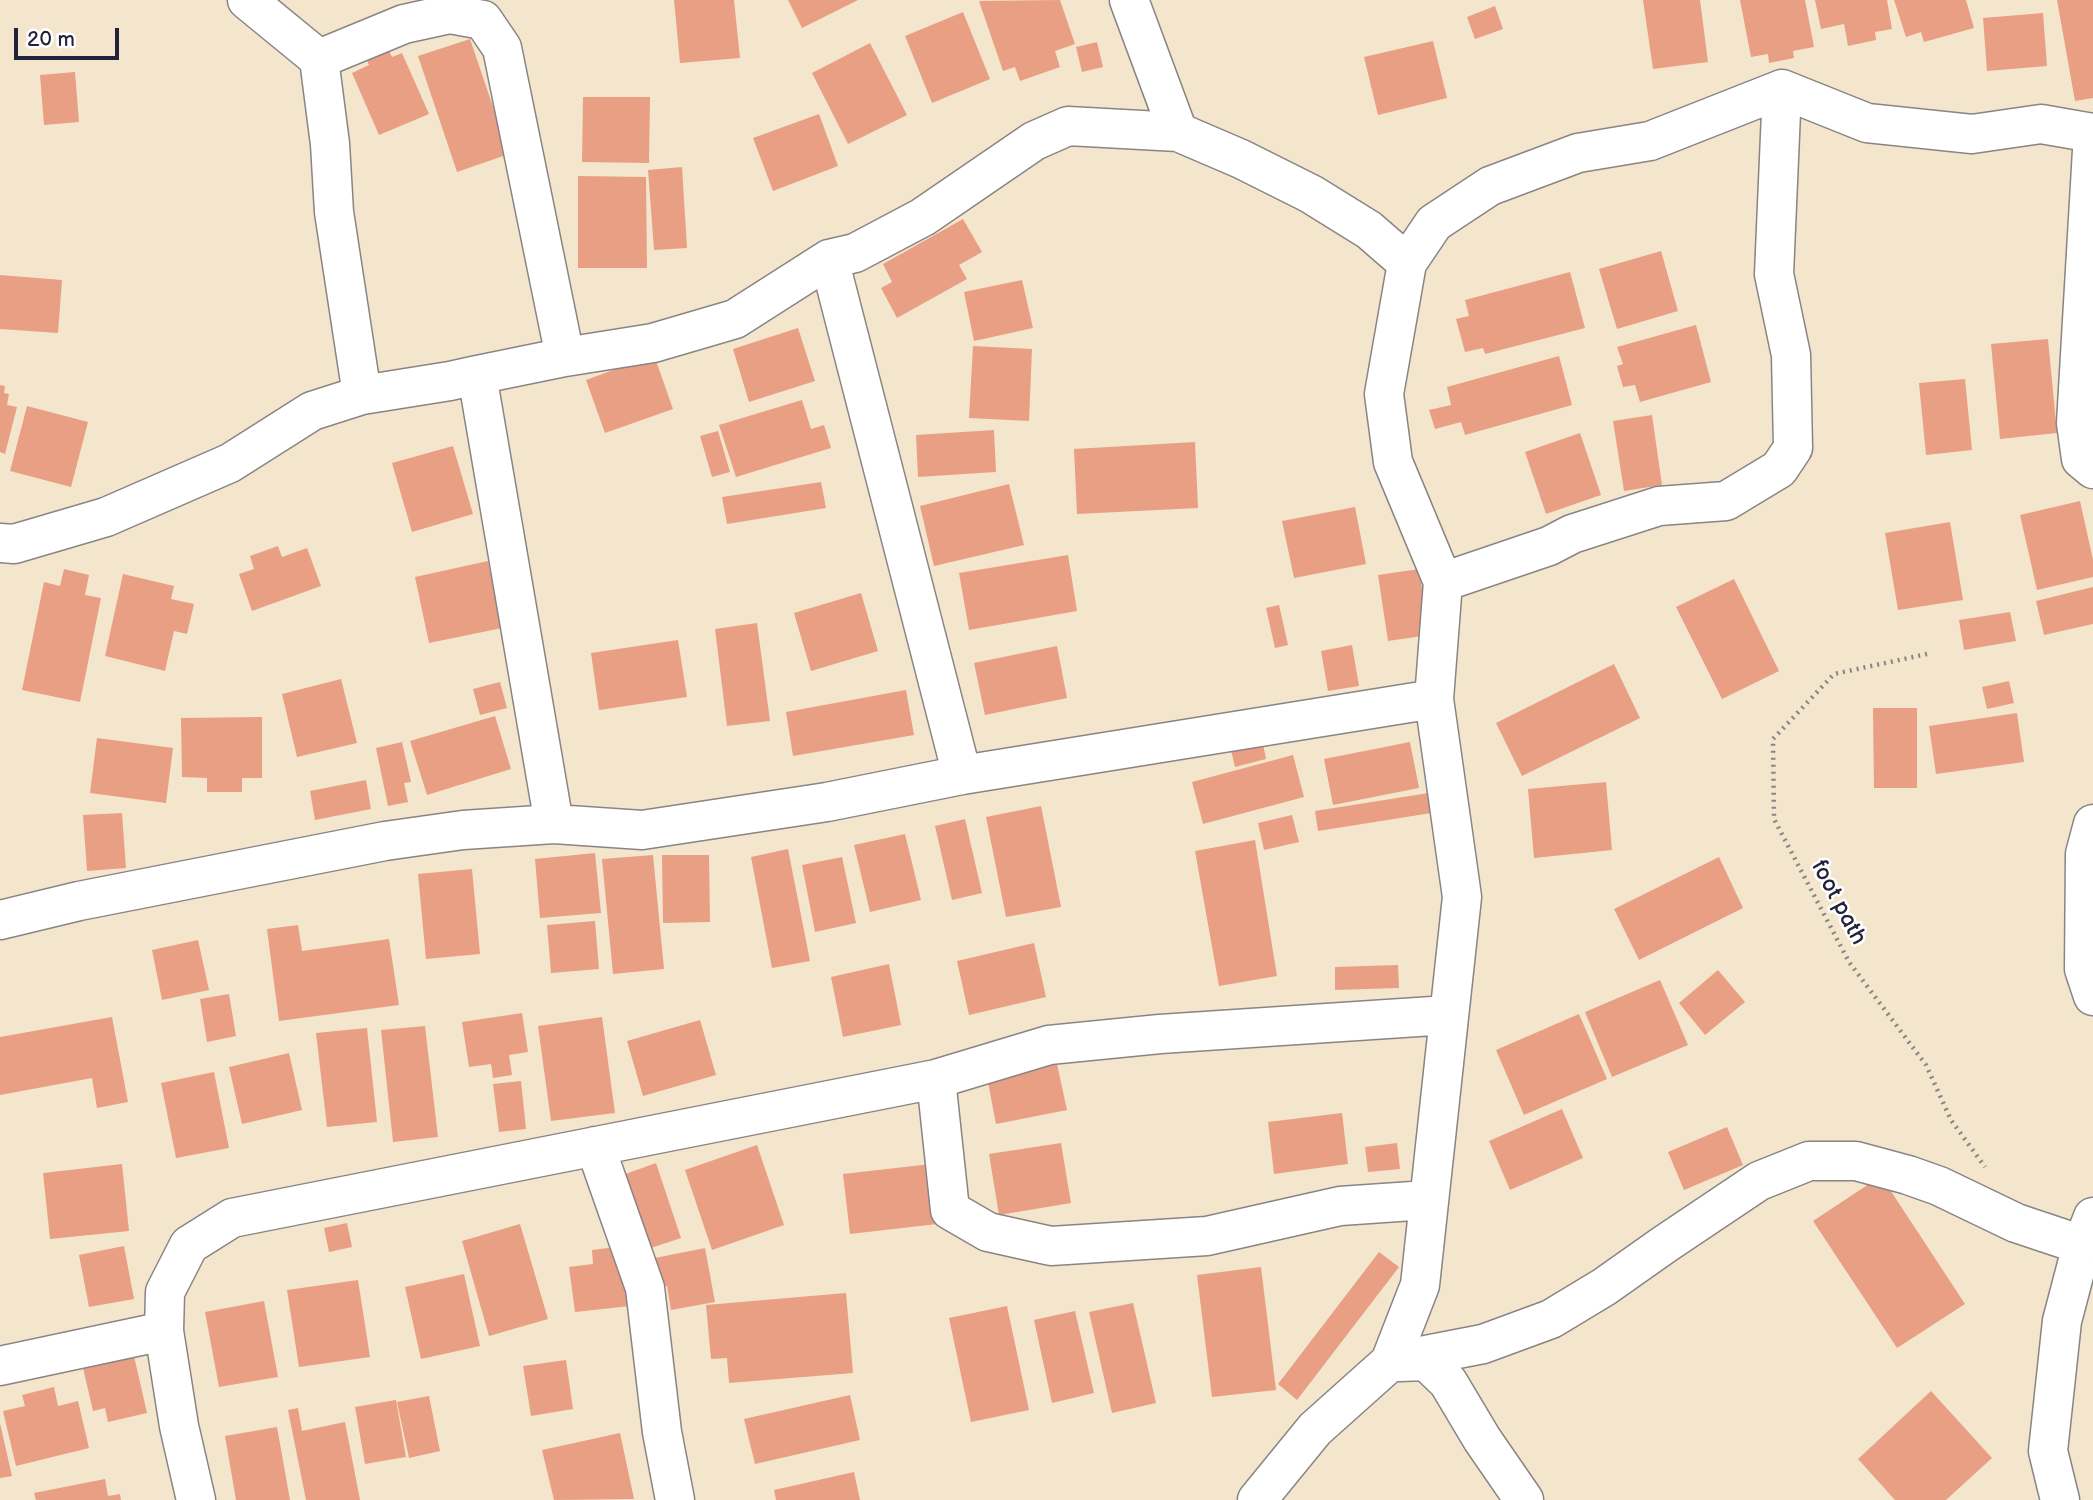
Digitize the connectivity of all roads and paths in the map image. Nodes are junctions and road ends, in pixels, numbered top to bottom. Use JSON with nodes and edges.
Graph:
{"nodes":[{"id":1,"x":247,"y":0,"type":"edge"},
{"id":2,"x":1129,"y":0,"type":"edge"},
{"id":3,"x":319,"y":59,"type":"junction"},
{"id":4,"x":1782,"y":89,"type":"junction"},
{"id":5,"x":1178,"y":132,"type":"junction"},
{"id":6,"x":829,"y":259,"type":"junction"},
{"id":7,"x":1407,"y":263,"type":"junction"},
{"id":8,"x":565,"y":357,"type":"junction"},
{"id":9,"x":477,"y":374,"type":"junction"},
{"id":10,"x":362,"y":395,"type":"junction"},
{"id":11,"x":2093,"y":470,"type":"edge"},
{"id":12,"x":0,"y":543,"type":"edge"},
{"id":13,"x":1443,"y":582,"type":"junction"},
{"id":14,"x":1927,"y":654,"type":"dead end"},
{"id":15,"x":1434,"y":699,"type":"junction"},
{"id":16,"x":962,"y":775,"type":"junction"},
{"id":17,"x":554,"y":824,"type":"junction"},
{"id":18,"x":2093,"y":824,"type":"edge"},
{"id":19,"x":0,"y":920,"type":"edge"},
{"id":20,"x":2093,"y":996,"type":"edge"},
{"id":21,"x":1448,"y":1015,"type":"junction"},
{"id":22,"x":936,"y":1079,"type":"junction"},
{"id":23,"x":595,"y":1146,"type":"junction"},
{"id":24,"x":1986,"y":1168,"type":"dead end"},
{"id":25,"x":1427,"y":1200,"type":"junction"},
{"id":26,"x":2088,"y":1231,"type":"edge"},
{"id":27,"x":164,"y":1331,"type":"junction"},
{"id":28,"x":1390,"y":1362,"type":"junction"},
{"id":29,"x":0,"y":1366,"type":"edge"},
{"id":30,"x":2048,"y":1451,"type":"junction"},
{"id":31,"x":196,"y":1500,"type":"edge"},
{"id":32,"x":675,"y":1500,"type":"edge"},
{"id":33,"x":1257,"y":1500,"type":"edge"},
{"id":34,"x":1524,"y":1500,"type":"edge"},
{"id":35,"x":2033,"y":1500,"type":"edge"},
{"id":36,"x":2060,"y":1500,"type":"edge"}],
"edges":[{"from":1,"to":3,"type":"street"},
{"from":2,"to":5,"type":"street"},
{"from":3,"to":8,"type":"street"},
{"from":3,"to":10,"type":"street"},
{"from":4,"to":7,"type":"street"},
{"from":4,"to":11,"type":"street"},
{"from":4,"to":13,"type":"street"},
{"from":5,"to":6,"type":"street"},
{"from":5,"to":7,"type":"street"},
{"from":6,"to":8,"type":"street"},
{"from":6,"to":16,"type":"street"},
{"from":7,"to":13,"type":"street"},
{"from":8,"to":9,"type":"street"},
{"from":9,"to":10,"type":"street"},
{"from":9,"to":17,"type":"street"},
{"from":10,"to":12,"type":"street"},
{"from":13,"to":15,"type":"street"},
{"from":14,"to":24,"type":"path","name":"foot path"},
{"from":15,"to":16,"type":"street"},
{"from":15,"to":21,"type":"street"},
{"from":16,"to":17,"type":"street"},
{"from":17,"to":19,"type":"street"},
{"from":18,"to":20,"type":"street"},
{"from":21,"to":22,"type":"street"},
{"from":21,"to":25,"type":"street"},
{"from":22,"to":23,"type":"street"},
{"from":22,"to":25,"type":"street"},
{"from":23,"to":27,"type":"street"},
{"from":23,"to":32,"type":"street"},
{"from":25,"to":28,"type":"street"},
{"from":26,"to":28,"type":"street"},
{"from":26,"to":30,"type":"street"},
{"from":27,"to":29,"type":"street"},
{"from":27,"to":31,"type":"street"},
{"from":28,"to":33,"type":"street"},
{"from":28,"to":34,"type":"street"},
{"from":30,"to":35,"type":"street"},
{"from":30,"to":36,"type":"street"}]}
